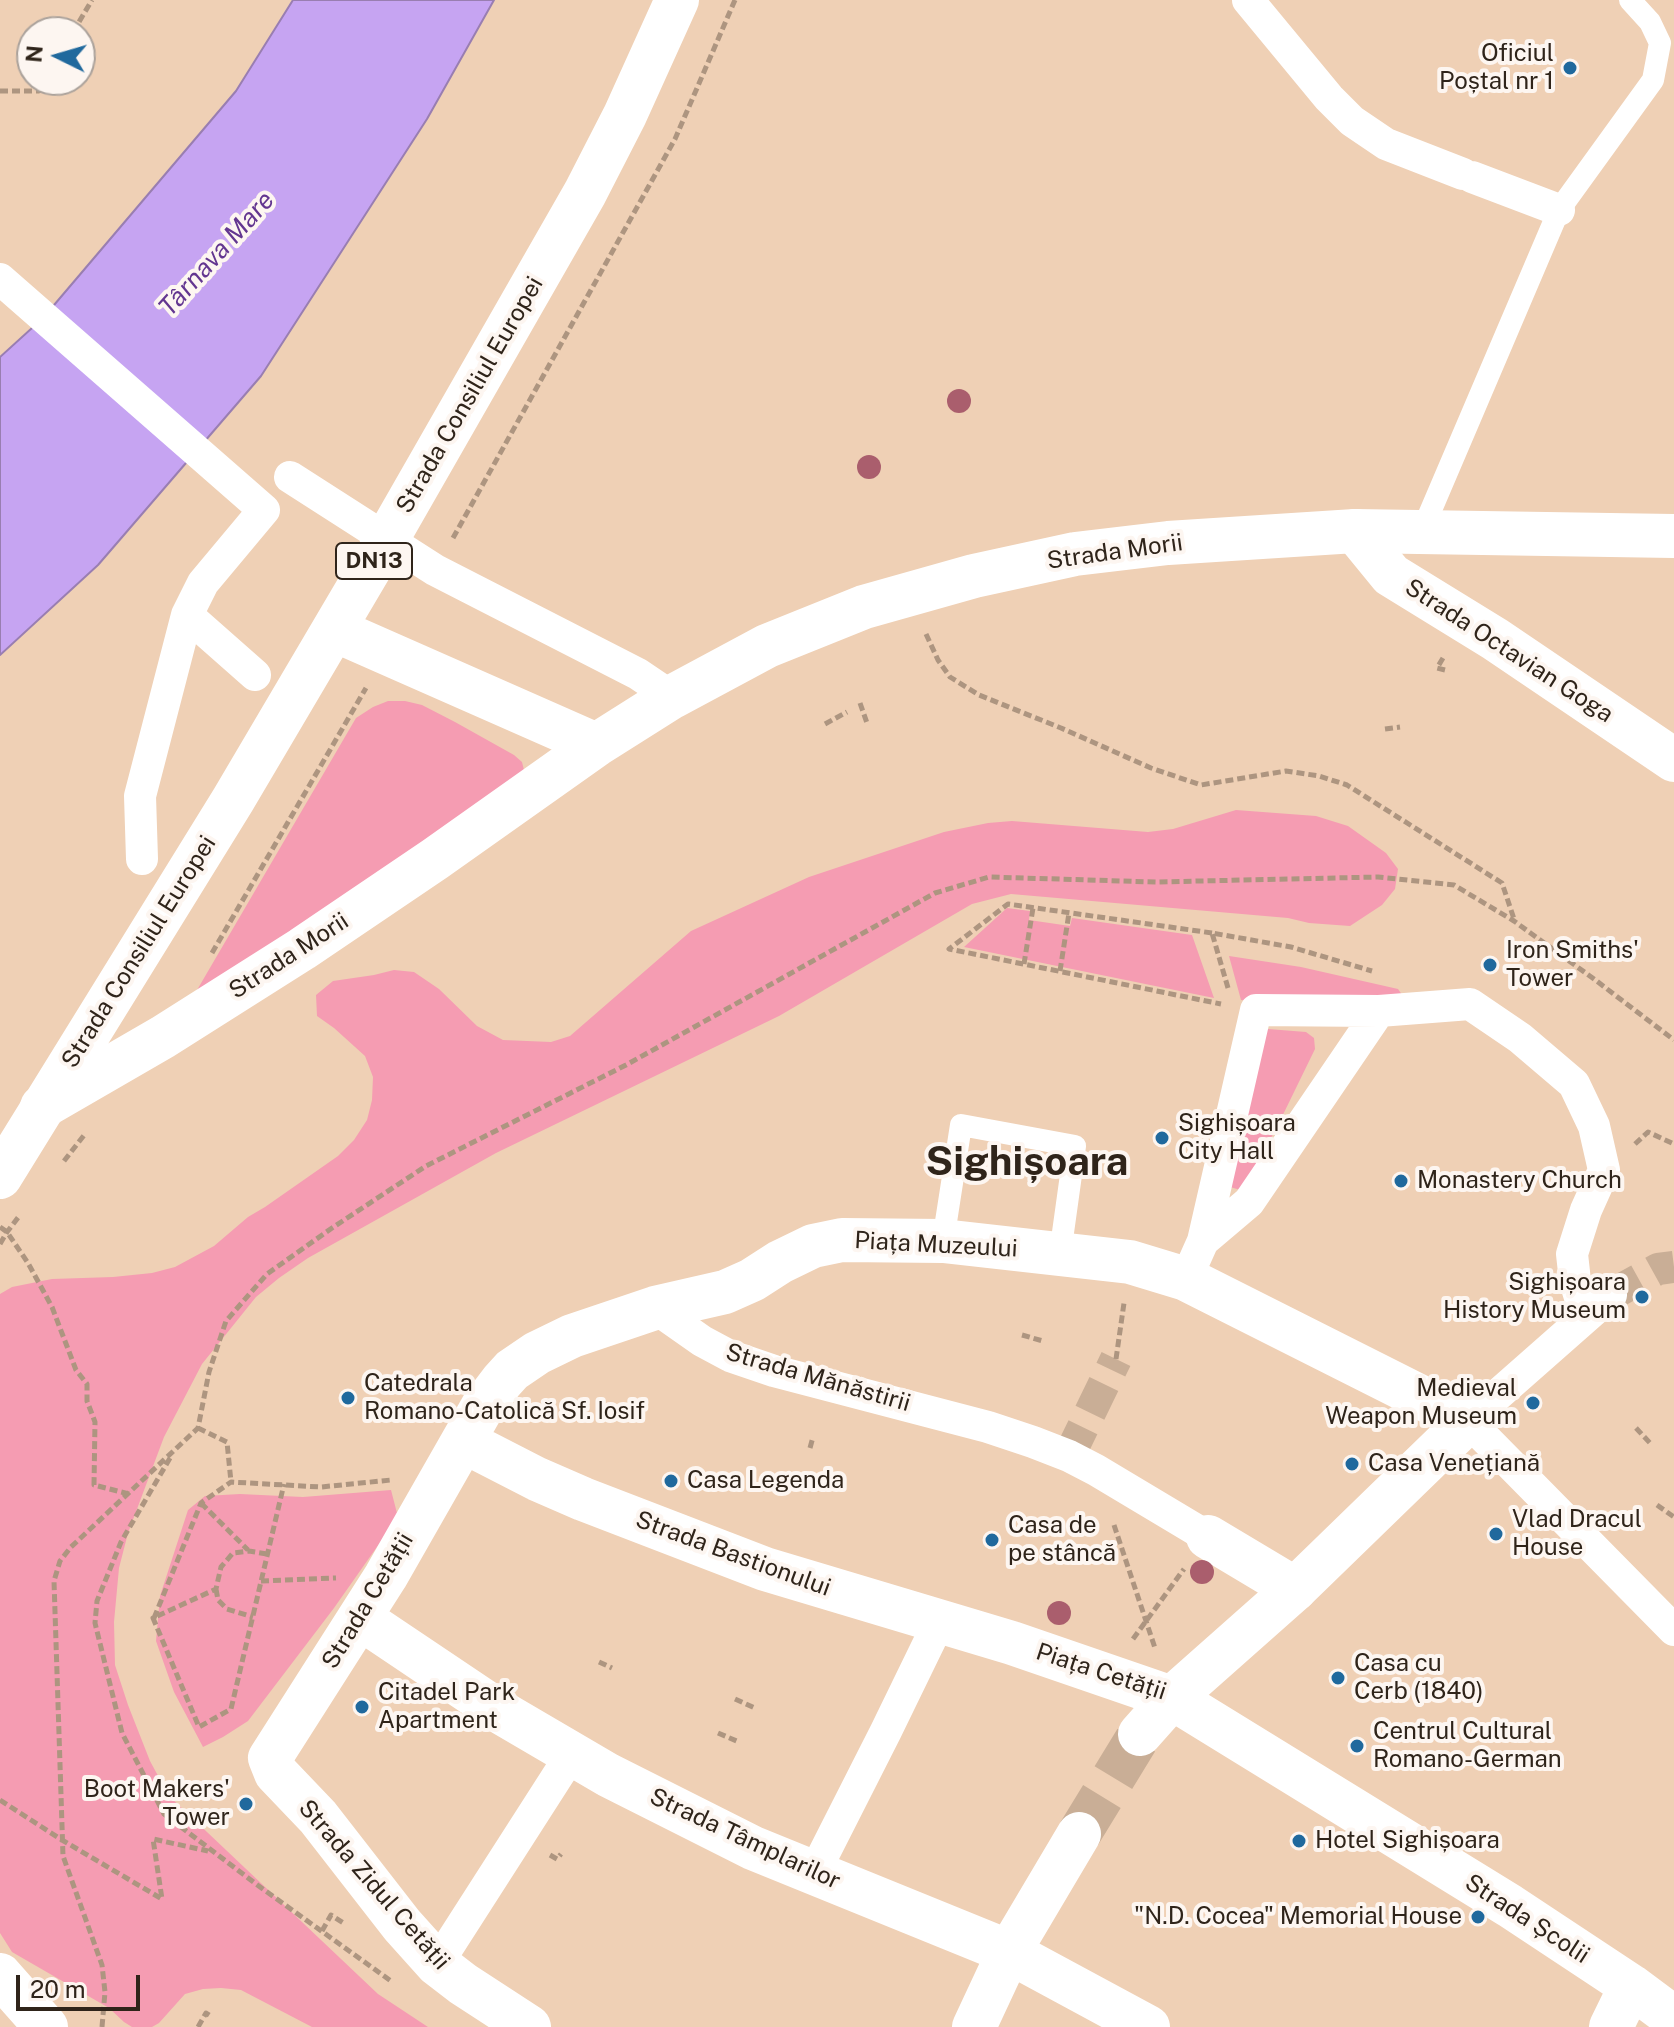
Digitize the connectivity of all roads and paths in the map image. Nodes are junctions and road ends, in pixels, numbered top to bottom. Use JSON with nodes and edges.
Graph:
{"nodes":[{"id":1,"x":677,"y":0,"type":"edge"},
{"id":2,"x":1248,"y":0,"type":"edge"},
{"id":3,"x":1630,"y":0,"type":"edge"},
{"id":4,"x":1559,"y":210,"type":"junction"},
{"id":5,"x":0,"y":279,"type":"edge"},
{"id":6,"x":290,"y":477,"type":"dead end"},
{"id":7,"x":1355,"y":531,"type":"junction"},
{"id":8,"x":1422,"y":531,"type":"junction"},
{"id":9,"x":1674,"y":536,"type":"edge"},
{"id":10,"x":387,"y":539,"type":"junction"},
{"id":11,"x":864,"y":607,"type":"junction"},
{"id":12,"x":187,"y":615,"type":"junction"},
{"id":13,"x":335,"y":630,"type":"junction"},
{"id":14,"x":255,"y":675,"type":"dead end"},
{"id":15,"x":672,"y":697,"type":"junction"},
{"id":16,"x":860,"y":703,"type":"dead end"},
{"id":17,"x":847,"y":712,"type":"dead end"},
{"id":18,"x":867,"y":723,"type":"dead end"},
{"id":19,"x":825,"y":724,"type":"dead end"},
{"id":20,"x":1400,"y":727,"type":"dead end"},
{"id":21,"x":1385,"y":729,"type":"dead end"},
{"id":22,"x":596,"y":745,"type":"junction"},
{"id":23,"x":1674,"y":760,"type":"edge"},
{"id":24,"x":142,"y":859,"type":"dead end"},
{"id":25,"x":1033,"y":908,"type":"junction"},
{"id":26,"x":1069,"y":913,"type":"junction"},
{"id":27,"x":1514,"y":921,"type":"junction"},
{"id":28,"x":1212,"y":933,"type":"junction"},
{"id":29,"x":1024,"y":964,"type":"junction"},
{"id":30,"x":1060,"y":971,"type":"junction"},
{"id":31,"x":1385,"y":975,"type":"dead end"},
{"id":32,"x":1245,"y":1008,"type":"junction"},
{"id":33,"x":1379,"y":1011,"type":"junction"},
{"id":34,"x":1673,"y":1041,"type":"edge"},
{"id":35,"x":42,"y":1107,"type":"junction"},
{"id":36,"x":0,"y":1177,"type":"edge"},
{"id":37,"x":0,"y":1227,"type":"edge"},
{"id":38,"x":943,"y":1241,"type":"junction"},
{"id":39,"x":1060,"y":1254,"type":"junction"},
{"id":40,"x":1195,"y":1260,"type":"junction"},
{"id":41,"x":1130,"y":1262,"type":"junction"},
{"id":42,"x":1611,"y":1295,"type":"tunnel mouth"},
{"id":43,"x":655,"y":1308,"type":"junction"},
{"id":44,"x":1586,"y":1317,"type":"junction"},
{"id":45,"x":1022,"y":1335,"type":"dead end"},
{"id":46,"x":1043,"y":1341,"type":"dead end"},
{"id":47,"x":1116,"y":1359,"type":"tunnel mouth"},
{"id":48,"x":1468,"y":1421,"type":"junction"},
{"id":49,"x":198,"y":1428,"type":"junction"},
{"id":50,"x":1636,"y":1428,"type":"dead end"},
{"id":51,"x":813,"y":1437,"type":"dead end"},
{"id":52,"x":1650,"y":1443,"type":"dead end"},
{"id":53,"x":810,"y":1448,"type":"dead end"},
{"id":54,"x":174,"y":1451,"type":"junction"},
{"id":55,"x":453,"y":1458,"type":"junction"},
{"id":56,"x":1096,"y":1470,"type":"junction"},
{"id":57,"x":231,"y":1482,"type":"junction"},
{"id":58,"x":284,"y":1484,"type":"junction"},
{"id":59,"x":130,"y":1494,"type":"junction"},
{"id":60,"x":201,"y":1503,"type":"junction"},
{"id":61,"x":1657,"y":1505,"type":"dead end"},
{"id":62,"x":1674,"y":1517,"type":"edge"},
{"id":63,"x":1208,"y":1537,"type":"junction"},
{"id":64,"x":249,"y":1551,"type":"junction"},
{"id":65,"x":267,"y":1554,"type":"junction"},
{"id":66,"x":386,"y":1576,"type":"junction"},
{"id":67,"x":261,"y":1581,"type":"junction"},
{"id":68,"x":216,"y":1589,"type":"junction"},
{"id":69,"x":1295,"y":1589,"type":"junction"},
{"id":70,"x":153,"y":1618,"type":"junction"},
{"id":71,"x":253,"y":1618,"type":"junction"},
{"id":72,"x":360,"y":1618,"type":"junction"},
{"id":73,"x":1146,"y":1621,"type":"junction"},
{"id":74,"x":939,"y":1622,"type":"junction"},
{"id":75,"x":1674,"y":1630,"type":"edge"},
{"id":76,"x":1012,"y":1643,"type":"joint"},
{"id":77,"x":599,"y":1662,"type":"dead end"},
{"id":78,"x":612,"y":1668,"type":"dead end"},
{"id":79,"x":1106,"y":1675,"type":"junction"},
{"id":80,"x":1172,"y":1698,"type":"junction"},
{"id":81,"x":735,"y":1699,"type":"dead end"},
{"id":82,"x":755,"y":1708,"type":"dead end"},
{"id":83,"x":718,"y":1733,"type":"dead end"},
{"id":84,"x":1140,"y":1734,"type":"tunnel mouth"},
{"id":85,"x":739,"y":1742,"type":"dead end"},
{"id":86,"x":571,"y":1755,"type":"junction"},
{"id":87,"x":270,"y":1758,"type":"joint"},
{"id":88,"x":0,"y":1800,"type":"edge"},
{"id":89,"x":1079,"y":1834,"type":"tunnel mouth"},
{"id":90,"x":62,"y":1840,"type":"junction"},
{"id":91,"x":213,"y":1852,"type":"junction"},
{"id":92,"x":814,"y":1873,"type":"junction"},
{"id":93,"x":1009,"y":1952,"type":"junction"},
{"id":94,"x":437,"y":1964,"type":"junction"},
{"id":95,"x":0,"y":1975,"type":"edge"},
{"id":96,"x":399,"y":1986,"type":"dead end"},
{"id":97,"x":1631,"y":1986,"type":"junction"},
{"id":98,"x":212,"y":2017,"type":"dead end"},
{"id":99,"x":1674,"y":2018,"type":"edge"},
{"id":100,"x":46,"y":2027,"type":"edge"},
{"id":101,"x":102,"y":2027,"type":"edge"},
{"id":102,"x":198,"y":2027,"type":"edge"},
{"id":103,"x":529,"y":2027,"type":"edge"},
{"id":104,"x":974,"y":2027,"type":"edge"},
{"id":105,"x":1148,"y":2027,"type":"edge"},
{"id":106,"x":1611,"y":2027,"type":"edge"}],
"edges":[{"from":1,"to":10,"type":"main road","name":"Strada Consiliul Europei","number":"DN13"},
{"from":2,"to":4,"type":"street"},
{"from":3,"to":4,"type":"lane"},
{"from":4,"to":8,"type":"lane"},
{"from":5,"to":12,"type":"street"},
{"from":6,"to":10,"type":"street"},
{"from":7,"to":8,"type":"main road","name":"Strada Morii"},
{"from":7,"to":11,"type":"main road","name":"Strada Morii"},
{"from":7,"to":23,"type":"main road","name":"Strada Octavian Goga"},
{"from":8,"to":9,"type":"main road","name":"Strada Morii"},
{"from":10,"to":13,"type":"main road","name":"Strada Consiliul Europei","number":"DN13"},
{"from":10,"to":15,"type":"street"},
{"from":11,"to":15,"type":"main road","name":"Strada Morii"},
{"from":11,"to":27,"type":"path"},
{"from":12,"to":14,"type":"street"},
{"from":12,"to":24,"type":"street"},
{"from":13,"to":22,"type":"main road"},
{"from":13,"to":35,"type":"main road","name":"Strada Consiliul Europei","number":"DN13"},
{"from":15,"to":22,"type":"main road","name":"Strada Morii"},
{"from":16,"to":18,"type":"path"},
{"from":17,"to":19,"type":"path"},
{"from":20,"to":21,"type":"path"},
{"from":22,"to":35,"type":"main road","name":"Strada Morii"},
{"from":25,"to":26,"type":"path"},
{"from":25,"to":29,"type":"path"},
{"from":25,"to":29,"type":"path"},
{"from":26,"to":28,"type":"path"},
{"from":26,"to":30,"type":"path"},
{"from":27,"to":34,"type":"path"},
{"from":27,"to":49,"type":"path"},
{"from":28,"to":31,"type":"path"},
{"from":28,"to":32,"type":"path"},
{"from":29,"to":30,"type":"path"},
{"from":30,"to":32,"type":"path"},
{"from":32,"to":33,"type":"street"},
{"from":32,"to":40,"type":"street"},
{"from":33,"to":40,"type":"street"},
{"from":33,"to":44,"type":"street"},
{"from":35,"to":36,"type":"main road","name":"Strada Morii","number":"DN13"},
{"from":37,"to":59,"type":"path"},
{"from":38,"to":39,"type":"main road","name":"Piața Muzeului"},
{"from":38,"to":39,"type":"lane"},
{"from":38,"to":43,"type":"main road","name":"Piața Muzeului"},
{"from":39,"to":41,"type":"main road","name":"Piața Muzeului"},
{"from":40,"to":41,"type":"main road","name":"Piața Muzeului"},
{"from":40,"to":48,"type":"main road"},
{"from":41,"to":47,"type":"path"},
{"from":42,"to":44,"type":"street"},
{"from":43,"to":55,"type":"main road"},
{"from":43,"to":56,"type":"street","name":"Strada Mănăstirii"},
{"from":44,"to":48,"type":"street"},
{"from":45,"to":46,"type":"path"},
{"from":48,"to":69,"type":"main road","name":"Piața Cetății"},
{"from":48,"to":75,"type":"street"},
{"from":49,"to":54,"type":"path"},
{"from":49,"to":57,"type":"path"},
{"from":50,"to":52,"type":"path"},
{"from":51,"to":53,"type":"path"},
{"from":54,"to":59,"type":"path"},
{"from":54,"to":91,"type":"path"},
{"from":55,"to":58,"type":"path"},
{"from":55,"to":66,"type":"main road","name":"Strada Cetății"},
{"from":55,"to":74,"type":"main road","name":"Strada Bastionului"},
{"from":56,"to":63,"type":"street","name":"Strada Mănăstirii"},
{"from":56,"to":73,"type":"path"},
{"from":57,"to":58,"type":"path"},
{"from":57,"to":60,"type":"path"},
{"from":58,"to":65,"type":"path"},
{"from":59,"to":90,"type":"path"},
{"from":60,"to":64,"type":"path"},
{"from":60,"to":70,"type":"path"},
{"from":61,"to":62,"type":"path"},
{"from":63,"to":69,"type":"main road"},
{"from":63,"to":73,"type":"path"},
{"from":64,"to":65,"type":"path"},
{"from":64,"to":68,"type":"path"},
{"from":65,"to":67,"type":"path"},
{"from":66,"to":67,"type":"path"},
{"from":66,"to":72,"type":"main road","name":"Strada Cetății"},
{"from":67,"to":71,"type":"path"},
{"from":68,"to":70,"type":"path"},
{"from":68,"to":71,"type":"path"},
{"from":69,"to":80,"type":"main road","name":"Piața Cetății"},
{"from":70,"to":71,"type":"path"},
{"from":72,"to":86,"type":"main road","name":"Strada Tâmplarilor"},
{"from":72,"to":87,"type":"main road","name":"Strada Cetății"},
{"from":73,"to":79,"type":"path"},
{"from":73,"to":80,"type":"path"},
{"from":74,"to":76,"type":"main road","name":"Strada Bastionului"},
{"from":74,"to":92,"type":"street"},
{"from":76,"to":79,"type":"main road","name":"Piața Cetății"},
{"from":77,"to":78,"type":"path"},
{"from":79,"to":80,"type":"main road","name":"Piața Cetății"},
{"from":80,"to":84,"type":"main road"},
{"from":80,"to":97,"type":"main road","name":"Strada Școlii"},
{"from":81,"to":82,"type":"path"},
{"from":83,"to":85,"type":"path"},
{"from":86,"to":92,"type":"main road","name":"Strada Tâmplarilor"},
{"from":86,"to":94,"type":"street"},
{"from":87,"to":94,"type":"main road","name":"Strada Zidul Cetății"},
{"from":88,"to":90,"type":"path"},
{"from":89,"to":93,"type":"main road"},
{"from":90,"to":91,"type":"path"},
{"from":90,"to":101,"type":"path"},
{"from":91,"to":96,"type":"path"},
{"from":92,"to":93,"type":"main road","name":"Strada Tâmplarilor"},
{"from":93,"to":104,"type":"main road"},
{"from":93,"to":105,"type":"main road","name":"Strada Tâmplarilor"},
{"from":94,"to":103,"type":"main road","name":"Strada Zidul Cetății"},
{"from":95,"to":100,"type":"main road"},
{"from":97,"to":99,"type":"main road","name":"Strada Școlii"},
{"from":97,"to":106,"type":"main road"},
{"from":98,"to":102,"type":"path"}]}
